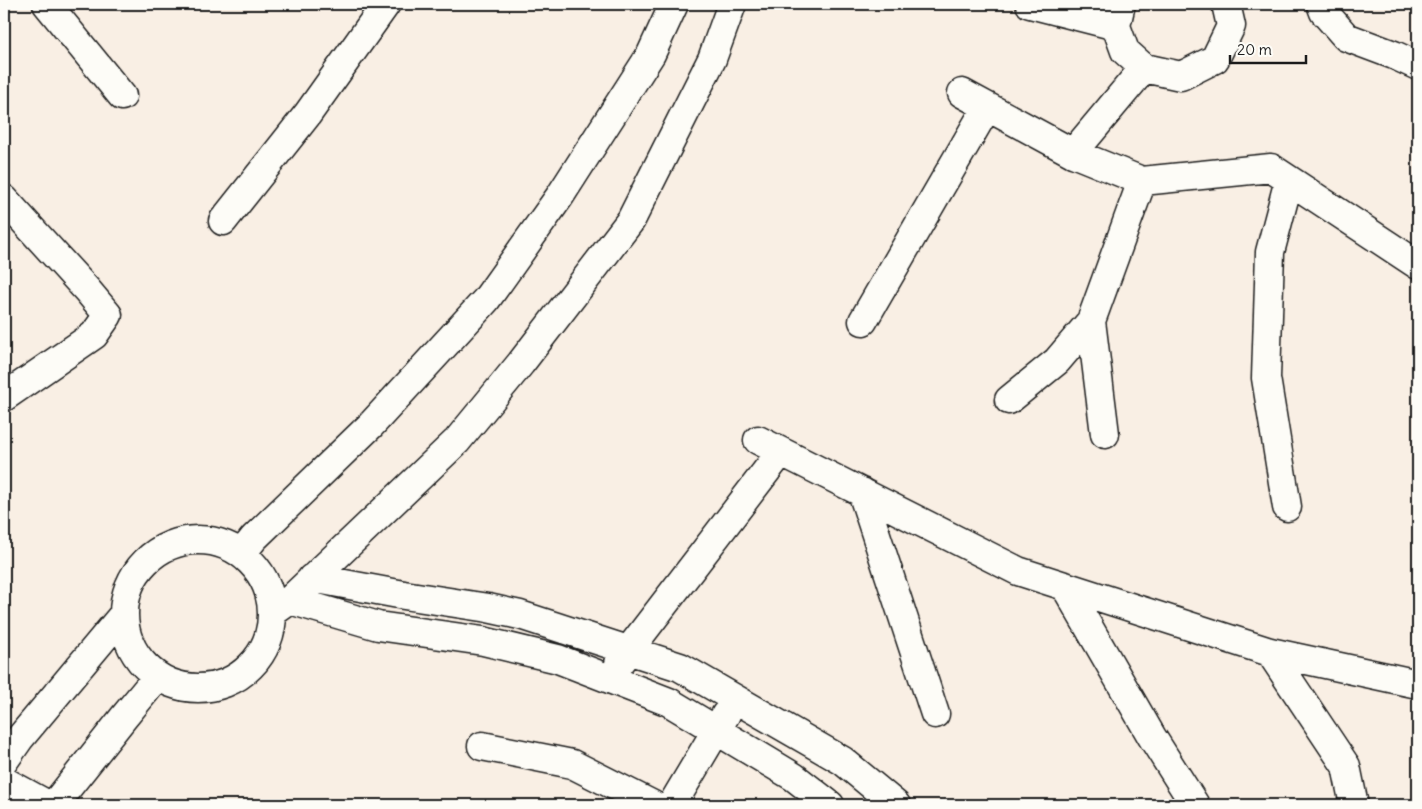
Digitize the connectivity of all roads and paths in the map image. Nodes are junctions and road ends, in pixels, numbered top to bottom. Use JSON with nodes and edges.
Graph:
{"nodes":[{"id":1,"x":47,"y":4,"type":"edge"},
{"id":2,"x":386,"y":4,"type":"edge"},
{"id":3,"x":674,"y":4,"type":"edge"},
{"id":4,"x":732,"y":4,"type":"edge"},
{"id":5,"x":1030,"y":4,"type":"edge"},
{"id":6,"x":1226,"y":4,"type":"edge"},
{"id":7,"x":1321,"y":4,"type":"edge"},
{"id":8,"x":1118,"y":15,"type":"edge"},
{"id":9,"x":1418,"y":66,"type":"edge"},
{"id":10,"x":1144,"y":68,"type":"junction"},
{"id":11,"x":962,"y":93,"type":"dead end"},
{"id":12,"x":122,"y":96,"type":"dead end"},
{"id":13,"x":987,"y":107,"type":"junction"},
{"id":14,"x":1074,"y":152,"type":"junction"},
{"id":15,"x":1289,"y":180,"type":"junction"},
{"id":16,"x":1142,"y":181,"type":"junction"},
{"id":17,"x":4,"y":199,"type":"edge"},
{"id":18,"x":223,"y":220,"type":"dead end"},
{"id":19,"x":1418,"y":265,"type":"edge"},
{"id":20,"x":862,"y":321,"type":"dead end"},
{"id":21,"x":1091,"y":321,"type":"junction"},
{"id":22,"x":4,"y":397,"type":"edge"},
{"id":23,"x":1009,"y":400,"type":"dead end"},
{"id":24,"x":1105,"y":434,"type":"dead end"},
{"id":25,"x":862,"y":492,"type":"junction"},
{"id":26,"x":1287,"y":507,"type":"dead end"},
{"id":27,"x":242,"y":553,"type":"junction"},
{"id":28,"x":312,"y":578,"type":"junction"},
{"id":29,"x":1065,"y":586,"type":"junction"},
{"id":30,"x":282,"y":606,"type":"junction"},
{"id":31,"x":488,"y":608,"type":"junction"},
{"id":32,"x":122,"y":616,"type":"junction"},
{"id":33,"x":483,"y":641,"type":"junction"},
{"id":34,"x":628,"y":650,"type":"junction"},
{"id":35,"x":1270,"y":652,"type":"junction"},
{"id":36,"x":157,"y":677,"type":"junction"},
{"id":37,"x":607,"y":678,"type":"junction"},
{"id":38,"x":1418,"y":684,"type":"edge"},
{"id":39,"x":734,"y":698,"type":"junction"},
{"id":40,"x":935,"y":714,"type":"dead end"},
{"id":41,"x":717,"y":731,"type":"junction"},
{"id":42,"x":482,"y":746,"type":"dead end"},
{"id":43,"x":4,"y":761,"type":"edge"},
{"id":44,"x":4,"y":781,"type":"edge"},
{"id":45,"x":48,"y":805,"type":"edge"},
{"id":46,"x":54,"y":805,"type":"edge"},
{"id":47,"x":653,"y":805,"type":"edge"},
{"id":48,"x":672,"y":805,"type":"edge"},
{"id":49,"x":830,"y":805,"type":"edge"},
{"id":50,"x":896,"y":805,"type":"edge"},
{"id":51,"x":1195,"y":805,"type":"edge"},
{"id":52,"x":1354,"y":805,"type":"edge"}],
"edges":[{"from":1,"to":12,"type":"street"},
{"from":2,"to":18,"type":"street"},
{"from":3,"to":27,"type":"street"},
{"from":4,"to":28,"type":"street"},
{"from":5,"to":8,"type":"street"},
{"from":6,"to":10,"type":"street"},
{"from":7,"to":9,"type":"street"},
{"from":8,"to":10,"type":"street"},
{"from":10,"to":14,"type":"street"},
{"from":11,"to":13,"type":"street"},
{"from":13,"to":14,"type":"street"},
{"from":13,"to":20,"type":"street"},
{"from":14,"to":16,"type":"street"},
{"from":15,"to":16,"type":"street"},
{"from":15,"to":19,"type":"street"},
{"from":15,"to":26,"type":"street"},
{"from":16,"to":21,"type":"street"},
{"from":17,"to":22,"type":"street"},
{"from":21,"to":23,"type":"street"},
{"from":21,"to":24,"type":"street"},
{"from":25,"to":29,"type":"street"},
{"from":25,"to":34,"type":"street"},
{"from":25,"to":40,"type":"street"},
{"from":27,"to":30,"type":"street"},
{"from":27,"to":32,"type":"street"},
{"from":28,"to":30,"type":"street"},
{"from":28,"to":31,"type":"street"},
{"from":29,"to":35,"type":"street"},
{"from":29,"to":51,"type":"street"},
{"from":30,"to":33,"type":"street"},
{"from":30,"to":36,"type":"street"},
{"from":31,"to":33,"type":"street"},
{"from":31,"to":34,"type":"street"},
{"from":32,"to":36,"type":"street"},
{"from":32,"to":43,"type":"street"},
{"from":33,"to":37,"type":"street"},
{"from":34,"to":37,"type":"street"},
{"from":34,"to":39,"type":"street"},
{"from":35,"to":38,"type":"street"},
{"from":35,"to":52,"type":"street"},
{"from":36,"to":46,"type":"street"},
{"from":37,"to":41,"type":"street"},
{"from":39,"to":41,"type":"street"},
{"from":39,"to":50,"type":"street"},
{"from":41,"to":48,"type":"street"},
{"from":41,"to":49,"type":"street"},
{"from":42,"to":47,"type":"street"},
{"from":44,"to":45,"type":"street"}]}
